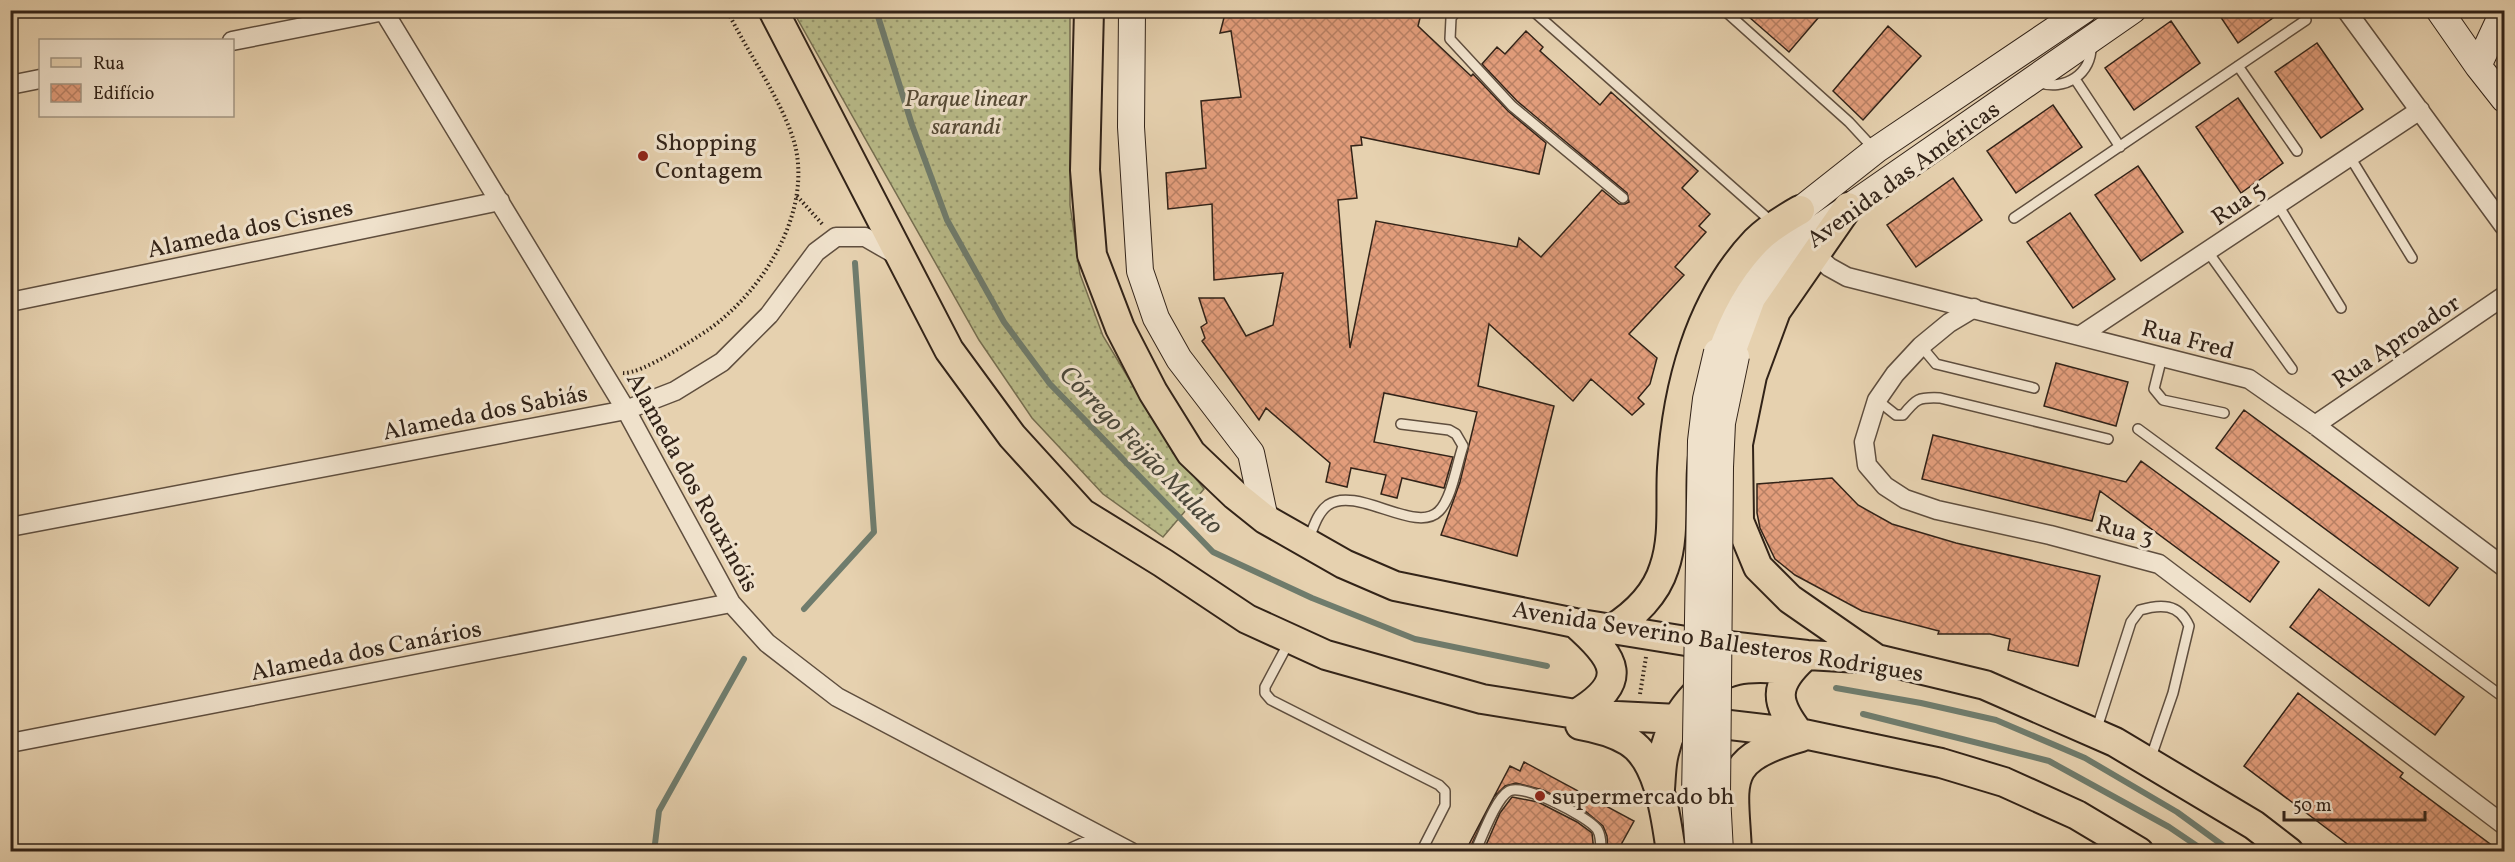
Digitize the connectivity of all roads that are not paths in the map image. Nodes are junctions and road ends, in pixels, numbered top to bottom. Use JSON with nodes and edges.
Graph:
{"nodes":[{"id":1,"x":773,"y":10,"type":"edge"},
{"id":2,"x":1089,"y":10,"type":"edge"},
{"id":3,"x":1132,"y":10,"type":"edge"},
{"id":4,"x":1457,"y":10,"type":"edge"},
{"id":5,"x":1532,"y":10,"type":"edge"},
{"id":6,"x":1724,"y":10,"type":"edge"},
{"id":7,"x":2084,"y":10,"type":"edge"},
{"id":8,"x":2133,"y":10,"type":"edge"},
{"id":9,"x":2346,"y":10,"type":"edge"},
{"id":10,"x":2439,"y":10,"type":"edge"},
{"id":11,"x":2504,"y":10,"type":"edge"},
{"id":12,"x":383,"y":11,"type":"edge"},
{"id":13,"x":2306,"y":20,"type":"dead end"},
{"id":14,"x":2091,"y":39,"type":"junction"},
{"id":15,"x":234,"y":41,"type":"edge"},
{"id":16,"x":2238,"y":66,"type":"junction"},
{"id":17,"x":2478,"y":66,"type":"junction"},
{"id":18,"x":39,"y":79,"type":"edge"},
{"id":19,"x":2075,"y":79,"type":"junction"},
{"id":20,"x":2033,"y":80,"type":"junction"},
{"id":21,"x":10,"y":85,"type":"edge"},
{"id":22,"x":2505,"y":99,"type":"edge"},
{"id":23,"x":2420,"y":111,"type":"junction"},
{"id":24,"x":2120,"y":147,"type":"junction"},
{"id":25,"x":1876,"y":150,"type":"junction"},
{"id":26,"x":2297,"y":151,"type":"dead end"},
{"id":27,"x":2350,"y":157,"type":"junction"},
{"id":28,"x":1623,"y":198,"type":"dead end"},
{"id":29,"x":500,"y":201,"type":"junction"},
{"id":30,"x":2278,"y":205,"type":"junction"},
{"id":31,"x":1848,"y":207,"type":"junction"},
{"id":32,"x":1800,"y":210,"type":"junction"},
{"id":33,"x":2014,"y":218,"type":"dead end"},
{"id":34,"x":1774,"y":225,"type":"junction"},
{"id":35,"x":2505,"y":226,"type":"edge"},
{"id":36,"x":2208,"y":252,"type":"junction"},
{"id":37,"x":1814,"y":253,"type":"junction"},
{"id":38,"x":901,"y":258,"type":"junction"},
{"id":39,"x":2412,"y":258,"type":"dead end"},
{"id":40,"x":2505,"y":296,"type":"edge"},
{"id":41,"x":10,"y":302,"type":"edge"},
{"id":42,"x":1974,"y":308,"type":"junction"},
{"id":43,"x":2341,"y":308,"type":"dead end"},
{"id":44,"x":2081,"y":335,"type":"junction"},
{"id":45,"x":1921,"y":346,"type":"junction"},
{"id":46,"x":1727,"y":354,"type":"junction"},
{"id":47,"x":2162,"y":357,"type":"junction"},
{"id":48,"x":2292,"y":369,"type":"dead end"},
{"id":49,"x":2034,"y":388,"type":"dead end"},
{"id":50,"x":1877,"y":400,"type":"junction"},
{"id":51,"x":626,"y":410,"type":"junction"},
{"id":52,"x":2224,"y":413,"type":"dead end"},
{"id":53,"x":1401,"y":424,"type":"dead end"},
{"id":54,"x":2315,"y":425,"type":"junction"},
{"id":55,"x":2138,"y":429,"type":"dead end"},
{"id":56,"x":2108,"y":439,"type":"dead end"},
{"id":57,"x":1265,"y":519,"type":"junction"},
{"id":58,"x":10,"y":527,"type":"edge"},
{"id":59,"x":1307,"y":543,"type":"junction"},
{"id":60,"x":2505,"y":567,"type":"edge"},
{"id":61,"x":731,"y":603,"type":"junction"},
{"id":62,"x":1575,"y":623,"type":"junction"},
{"id":63,"x":1612,"y":629,"type":"junction"},
{"id":64,"x":1291,"y":640,"type":"junction"},
{"id":65,"x":1877,"y":659,"type":"junction"},
{"id":66,"x":1800,"y":662,"type":"junction"},
{"id":67,"x":2505,"y":687,"type":"edge"},
{"id":68,"x":1482,"y":699,"type":"junction"},
{"id":69,"x":1576,"y":714,"type":"junction"},
{"id":70,"x":1678,"y":719,"type":"junction"},
{"id":71,"x":2096,"y":733,"type":"junction"},
{"id":72,"x":1803,"y":734,"type":"junction"},
{"id":73,"x":10,"y":743,"type":"edge"},
{"id":74,"x":2149,"y":762,"type":"junction"},
{"id":75,"x":1660,"y":789,"type":"junction"},
{"id":76,"x":2505,"y":825,"type":"edge"},
{"id":77,"x":1118,"y":847,"type":"edge"},
{"id":78,"x":1073,"y":852,"type":"edge"},
{"id":79,"x":1421,"y":852,"type":"edge"},
{"id":80,"x":1475,"y":852,"type":"edge"},
{"id":81,"x":1601,"y":852,"type":"edge"},
{"id":82,"x":1671,"y":852,"type":"edge"},
{"id":83,"x":1700,"y":852,"type":"edge"},
{"id":84,"x":1720,"y":852,"type":"edge"},
{"id":85,"x":1737,"y":852,"type":"edge"},
{"id":86,"x":2139,"y":852,"type":"edge"},
{"id":87,"x":2289,"y":852,"type":"edge"}],
"edges":[{"from":1,"to":38,"type":"main road"},
{"from":2,"to":57,"type":"main road","name":"Avenida Severino Ballesteros Rodrigues"},
{"from":3,"to":57,"type":"main road"},
{"from":4,"to":28,"type":"lane"},
{"from":5,"to":34,"type":"lane"},
{"from":6,"to":25,"type":"lane"},
{"from":7,"to":25,"type":"main road","name":"Avenida das Américas"},
{"from":8,"to":14,"type":"main road","name":"Avenida das Américas"},
{"from":9,"to":23,"type":"street"},
{"from":10,"to":17,"type":"main road"},
{"from":11,"to":17,"type":"main road"},
{"from":12,"to":15,"type":"street"},
{"from":12,"to":29,"type":"street","name":"Alameda dos Rouxinóis"},
{"from":13,"to":16,"type":"lane"},
{"from":14,"to":19,"type":"lane"},
{"from":14,"to":20,"type":"main road","name":"Avenida das Américas"},
{"from":16,"to":24,"type":"lane"},
{"from":16,"to":26,"type":"lane"},
{"from":17,"to":22,"type":"main road"},
{"from":18,"to":21,"type":"street"},
{"from":19,"to":20,"type":"lane"},
{"from":19,"to":24,"type":"lane"},
{"from":20,"to":31,"type":"main road","name":"Avenida das Américas"},
{"from":23,"to":27,"type":"street","name":"Rua 5"},
{"from":23,"to":35,"type":"street"},
{"from":24,"to":33,"type":"lane"},
{"from":25,"to":32,"type":"main road","name":"Avenida das Américas"},
{"from":27,"to":30,"type":"street","name":"Rua 5"},
{"from":27,"to":39,"type":"lane"},
{"from":29,"to":41,"type":"street","name":"Alameda dos Cisnes"},
{"from":29,"to":51,"type":"street","name":"Alameda dos Rouxinóis"},
{"from":30,"to":36,"type":"street","name":"Rua 5"},
{"from":30,"to":43,"type":"lane"},
{"from":31,"to":37,"type":"main road"},
{"from":31,"to":46,"type":"main road","name":"Avenida das Américas"},
{"from":32,"to":34,"type":"main road"},
{"from":32,"to":46,"type":"main road","name":"Avenida das Américas"},
{"from":34,"to":63,"type":"main road"},
{"from":36,"to":44,"type":"street","name":"Rua 5"},
{"from":36,"to":48,"type":"lane"},
{"from":37,"to":42,"type":"street","name":"Rua Fred"},
{"from":37,"to":65,"type":"main road"},
{"from":38,"to":51,"type":"street","name":"Alameda dos Sabiás"},
{"from":38,"to":64,"type":"main road"},
{"from":40,"to":54,"type":"street","name":"Rua Aproador"},
{"from":42,"to":44,"type":"street","name":"Rua Fred"},
{"from":42,"to":45,"type":"street","name":"Rua 3"},
{"from":44,"to":47,"type":"street","name":"Rua Fred"},
{"from":45,"to":49,"type":"lane"},
{"from":45,"to":50,"type":"street","name":"Rua 3"},
{"from":46,"to":83,"type":"main road","bridge":true},
{"from":46,"to":84,"type":"main road","name":"Avenida das Américas","bridge":true},
{"from":47,"to":52,"type":"lane"},
{"from":47,"to":54,"type":"street","name":"Rua Fred"},
{"from":50,"to":56,"type":"lane"},
{"from":50,"to":76,"type":"street","name":"Rua 3"},
{"from":51,"to":58,"type":"street","name":"Alameda dos Sabiás"},
{"from":51,"to":61,"type":"street","name":"Alameda dos Rouxinóis"},
{"from":53,"to":59,"type":"lane"},
{"from":54,"to":60,"type":"street","name":"Rua Fred"},
{"from":55,"to":67,"type":"lane"},
{"from":57,"to":59,"type":"main road","name":"Avenida Severino Ballesteros Rodrigues"},
{"from":59,"to":62,"type":"main road","name":"Avenida Severino Ballesteros Rodrigues"},
{"from":61,"to":73,"type":"street","name":"Alameda dos Canários"},
{"from":61,"to":77,"type":"street","name":"Alameda dos Rouxinóis"},
{"from":62,"to":63,"type":"main road","name":"Avenida Severino Ballesteros Rodrigues"},
{"from":62,"to":69,"type":"main road"},
{"from":63,"to":66,"type":"main road","name":"Avenida Severino Ballesteros Rodrigues"},
{"from":64,"to":68,"type":"main road"},
{"from":64,"to":79,"type":"lane"},
{"from":65,"to":66,"type":"main road","name":"Avenida Severino Ballesteros Rodrigues"},
{"from":65,"to":71,"type":"main road","name":"Avenida Severino Ballesteros Rodrigues"},
{"from":66,"to":70,"type":"main road"},
{"from":66,"to":72,"type":"main road"},
{"from":68,"to":69,"type":"main road"},
{"from":68,"to":75,"type":"main road"},
{"from":69,"to":70,"type":"main road"},
{"from":70,"to":72,"type":"main road"},
{"from":70,"to":75,"type":"main road"},
{"from":71,"to":74,"type":"main road","name":"Avenida Severino Ballesteros Rodrigues"},
{"from":71,"to":74,"type":"lane"},
{"from":72,"to":85,"type":"main road"},
{"from":72,"to":86,"type":"main road"},
{"from":74,"to":87,"type":"main road","name":"Avenida Severino Ballesteros Rodrigues"},
{"from":75,"to":82,"type":"main road"},
{"from":77,"to":78,"type":"street"},
{"from":80,"to":81,"type":"lane"}]}
